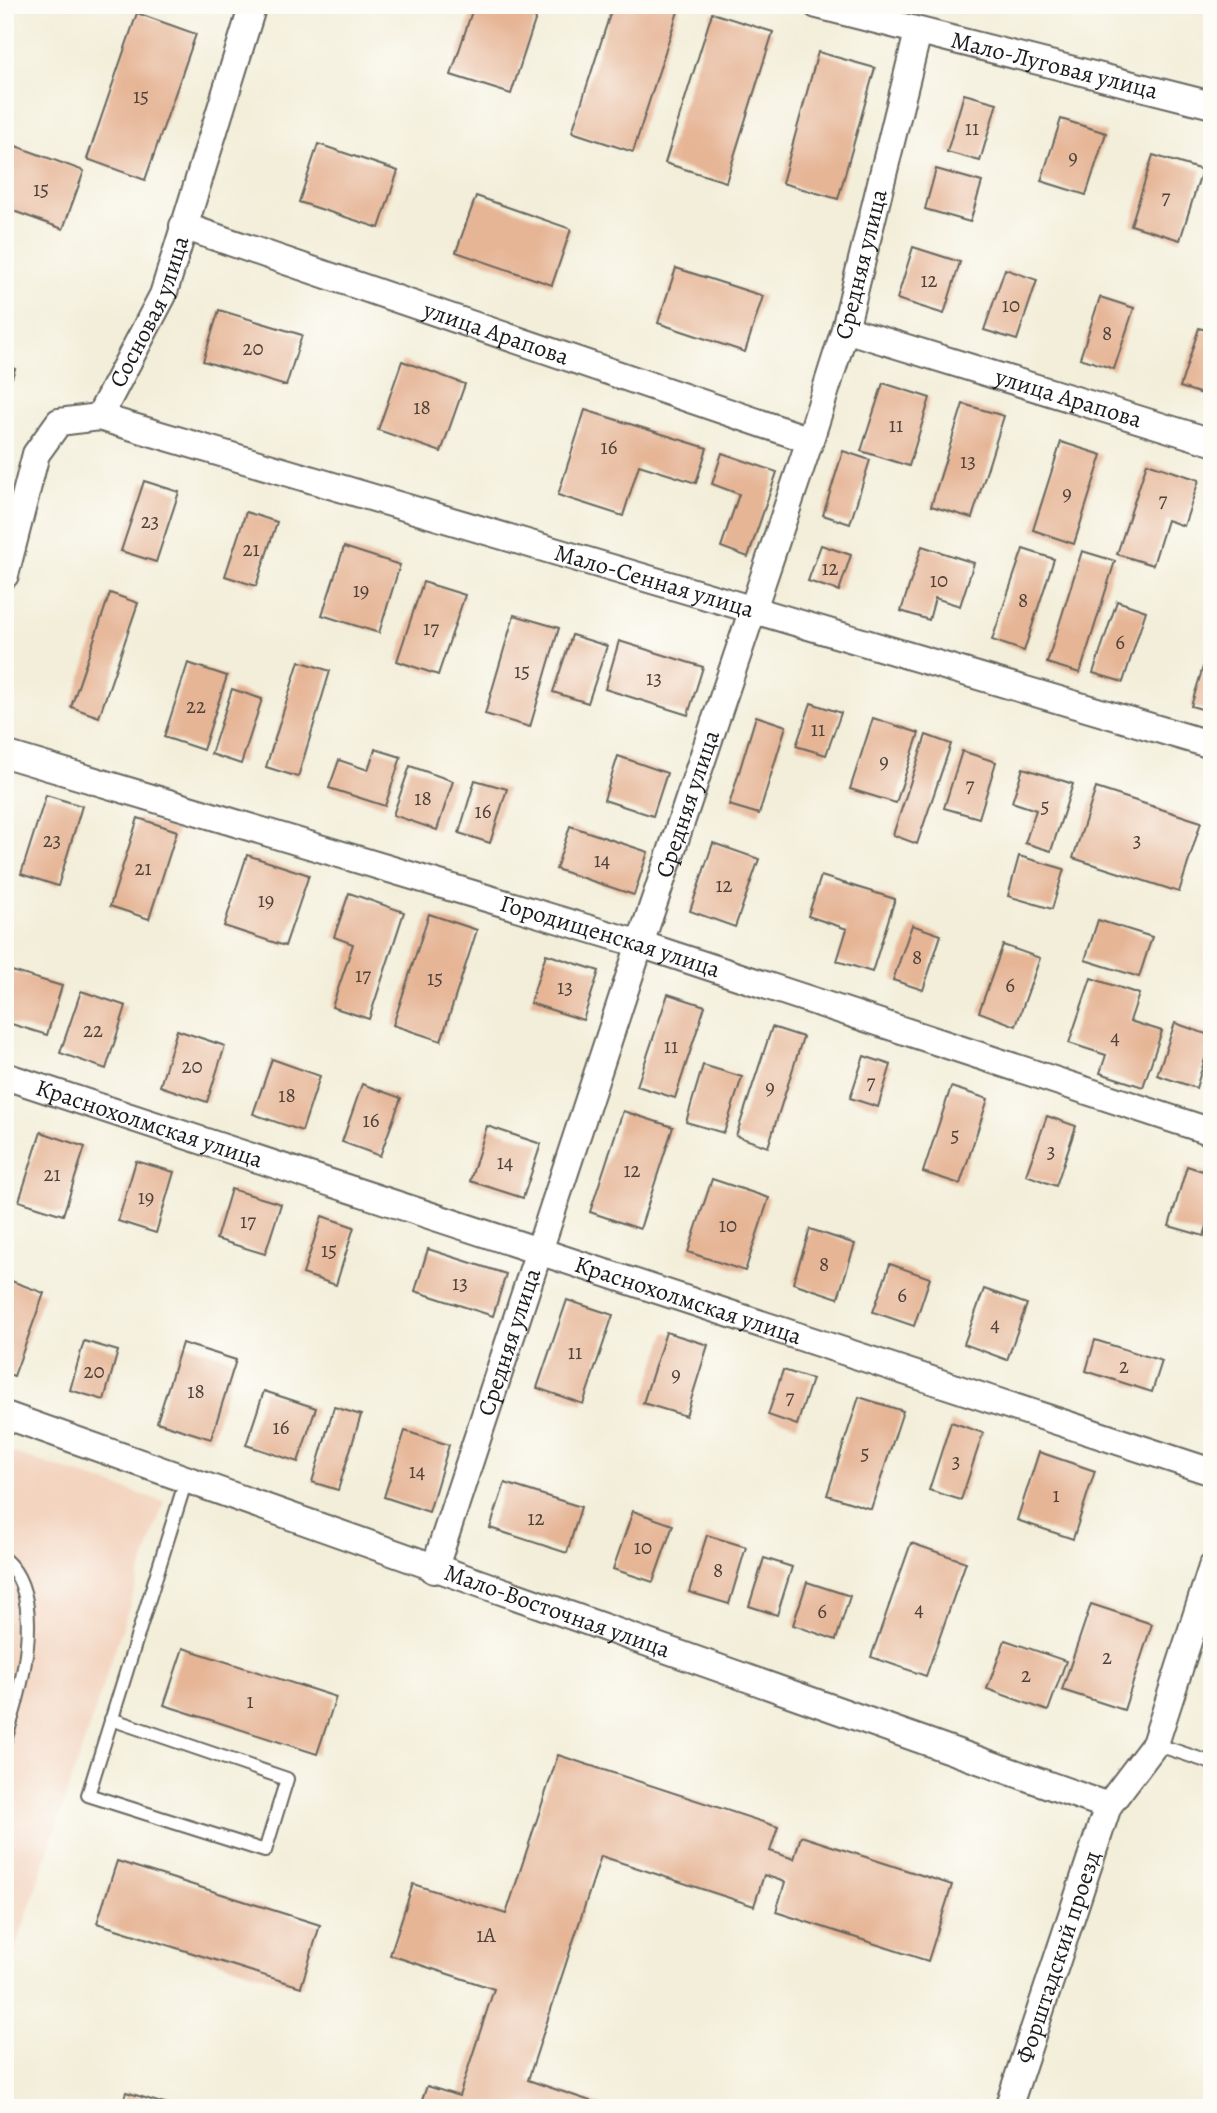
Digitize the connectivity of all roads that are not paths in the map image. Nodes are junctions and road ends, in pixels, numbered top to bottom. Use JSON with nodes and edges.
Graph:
{"nodes":[{"id":1,"x":253,"y":5,"type":"edge"},
{"id":2,"x":817,"y":5,"type":"edge"},
{"id":3,"x":856,"y":11,"type":"edge"},
{"id":4,"x":918,"y":32,"type":"junction"},
{"id":5,"x":1212,"y":105,"type":"edge"},
{"id":6,"x":183,"y":226,"type":"junction"},
{"id":7,"x":845,"y":329,"type":"junction"},
{"id":8,"x":99,"y":417,"type":"junction"},
{"id":9,"x":810,"y":440,"type":"junction"},
{"id":10,"x":1212,"y":442,"type":"edge"},
{"id":11,"x":5,"y":575,"type":"edge"},
{"id":12,"x":756,"y":608,"type":"junction"},
{"id":13,"x":1212,"y":745,"type":"edge"},
{"id":14,"x":5,"y":754,"type":"edge"},
{"id":15,"x":640,"y":944,"type":"junction"},
{"id":16,"x":5,"y":1076,"type":"edge"},
{"id":17,"x":1212,"y":1132,"type":"edge"},
{"id":18,"x":537,"y":1251,"type":"junction"},
{"id":19,"x":5,"y":1415,"type":"edge"},
{"id":20,"x":1212,"y":1472,"type":"edge"},
{"id":21,"x":186,"y":1480,"type":"junction"},
{"id":22,"x":5,"y":1560,"type":"edge"},
{"id":23,"x":1212,"y":1567,"type":"edge"},
{"id":24,"x":434,"y":1570,"type":"junction"},
{"id":25,"x":111,"y":1719,"type":"junction"},
{"id":26,"x":5,"y":1740,"type":"edge"},
{"id":27,"x":1155,"y":1744,"type":"junction"},
{"id":28,"x":1212,"y":1763,"type":"edge"},
{"id":29,"x":1108,"y":1806,"type":"junction"},
{"id":30,"x":1008,"y":2108,"type":"edge"}],
"edges":[{"from":1,"to":6,"type":"street","name":"Сосновая улица"},
{"from":2,"to":3,"type":"street","name":"Мало-Луговая улица"},
{"from":3,"to":4,"type":"street","name":"Мало-Луговая улица"},
{"from":4,"to":5,"type":"street","name":"Мало-Луговая улица"},
{"from":4,"to":7,"type":"street","name":"Средняя улица"},
{"from":6,"to":8,"type":"street","name":"Сосновая улица"},
{"from":6,"to":9,"type":"street","name":"улица Арапова"},
{"from":7,"to":9,"type":"street","name":"Средняя улица"},
{"from":7,"to":10,"type":"street","name":"улица Арапова"},
{"from":8,"to":11,"type":"street","name":"Сосновая улица"},
{"from":8,"to":12,"type":"street","name":"Мало-Сенная улица"},
{"from":9,"to":12,"type":"street","name":"Средняя улица"},
{"from":12,"to":13,"type":"street","name":"Мало-Сенная улица"},
{"from":12,"to":15,"type":"street","name":"Средняя улица"},
{"from":14,"to":15,"type":"street","name":"Городищенская улица"},
{"from":15,"to":17,"type":"street","name":"Городищенская улица"},
{"from":15,"to":18,"type":"street","name":"Средняя улица"},
{"from":16,"to":18,"type":"street","name":"Краснохолмская улица"},
{"from":18,"to":20,"type":"street","name":"Краснохолмская улица"},
{"from":18,"to":24,"type":"street","name":"Средняя улица"},
{"from":19,"to":21,"type":"street","name":"Мало-Восточная улица"},
{"from":21,"to":24,"type":"street","name":"Мало-Восточная улица"},
{"from":21,"to":25,"type":"lane"},
{"from":22,"to":26,"type":"lane"},
{"from":23,"to":27,"type":"street","name":"Форштадский проезд"},
{"from":24,"to":29,"type":"street","name":"Мало-Восточная улица"},
{"from":25,"to":25,"type":"lane"},
{"from":27,"to":28,"type":"lane"},
{"from":27,"to":29,"type":"street","name":"Форштадский проезд"},
{"from":29,"to":30,"type":"street","name":"Форштадский проезд"}]}
